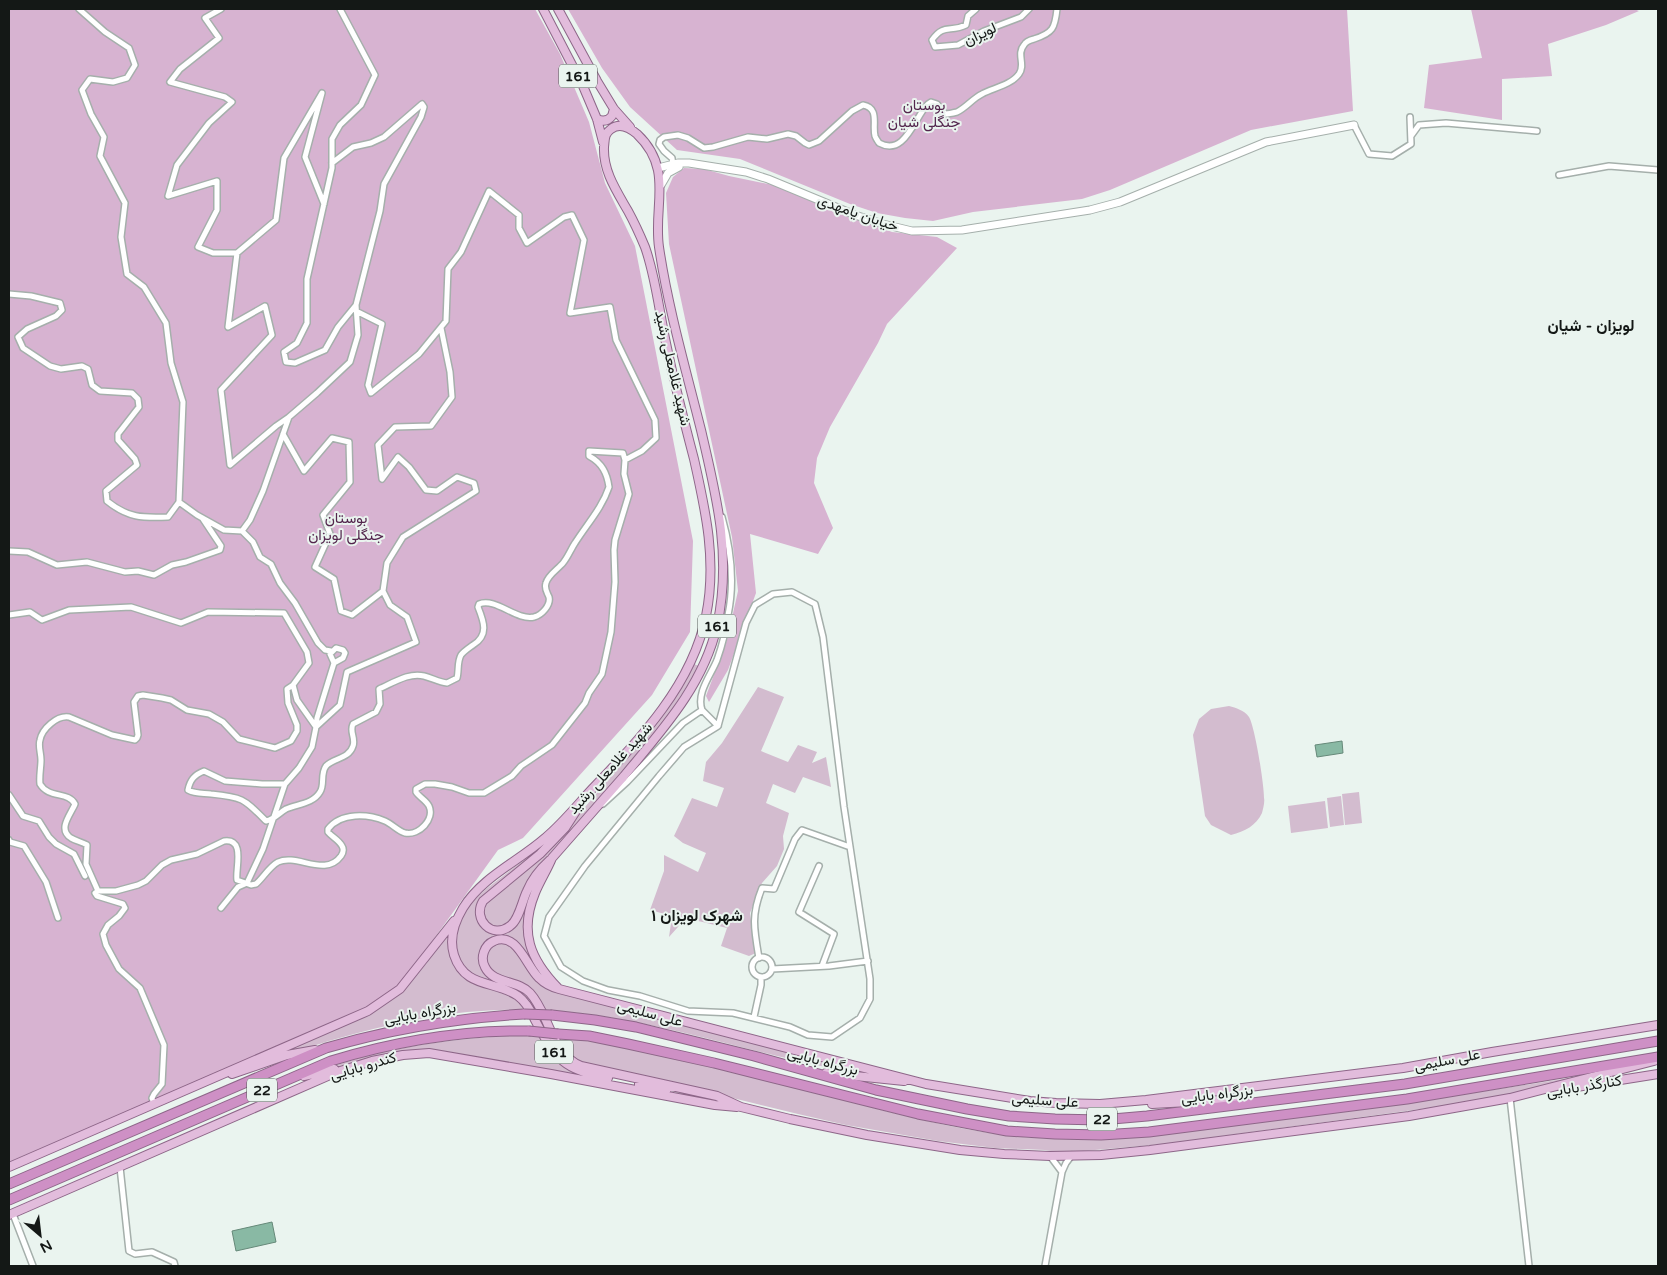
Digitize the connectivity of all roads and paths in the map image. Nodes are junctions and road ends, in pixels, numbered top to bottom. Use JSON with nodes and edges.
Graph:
{"nodes":[{"id":1,"x":79,"y":9,"type":"edge"},
{"id":2,"x":221,"y":9,"type":"edge"},
{"id":3,"x":340,"y":9,"type":"edge"},
{"id":4,"x":543,"y":9,"type":"edge"},
{"id":5,"x":558,"y":9,"type":"edge"},
{"id":6,"x":976,"y":9,"type":"edge"},
{"id":7,"x":1029,"y":9,"type":"edge"},
{"id":8,"x":1057,"y":9,"type":"edge"},
{"id":9,"x":614,"y":109,"type":"junction"},
{"id":10,"x":1410,"y":117,"type":"dead end"},
{"id":11,"x":597,"y":118,"type":"junction"},
{"id":12,"x":1354,"y":125,"type":"joint"},
{"id":13,"x":631,"y":129,"type":"junction"},
{"id":14,"x":1537,"y":132,"type":"dead end"},
{"id":15,"x":1410,"y":136,"type":"junction"},
{"id":16,"x":604,"y":146,"type":"junction"},
{"id":17,"x":332,"y":163,"type":"junction"},
{"id":18,"x":689,"y":163,"type":"junction"},
{"id":19,"x":672,"y":165,"type":"junction"},
{"id":20,"x":658,"y":168,"type":"junction"},
{"id":21,"x":1658,"y":170,"type":"edge"},
{"id":22,"x":1559,"y":175,"type":"dead end"},
{"id":23,"x":661,"y":185,"type":"junction"},
{"id":24,"x":324,"y":204,"type":"junction"},
{"id":25,"x":237,"y":253,"type":"junction"},
{"id":26,"x":9,"y":294,"type":"edge"},
{"id":27,"x":356,"y":304,"type":"junction"},
{"id":28,"x":356,"y":311,"type":"junction"},
{"id":29,"x":441,"y":328,"type":"junction"},
{"id":30,"x":289,"y":417,"type":"junction"},
{"id":31,"x":283,"y":434,"type":"junction"},
{"id":32,"x":626,"y":460,"type":"junction"},
{"id":33,"x":718,"y":501,"type":"junction"},
{"id":34,"x":179,"y":502,"type":"junction"},
{"id":35,"x":201,"y":517,"type":"junction"},
{"id":36,"x":242,"y":531,"type":"junction"},
{"id":37,"x":9,"y":551,"type":"edge"},
{"id":38,"x":383,"y":591,"type":"junction"},
{"id":39,"x":9,"y":615,"type":"edge"},
{"id":40,"x":331,"y":651,"type":"junction"},
{"id":41,"x":334,"y":663,"type":"junction"},
{"id":42,"x":292,"y":685,"type":"junction"},
{"id":43,"x":702,"y":710,"type":"junction"},
{"id":44,"x":718,"y":726,"type":"junction"},
{"id":45,"x":316,"y":727,"type":"junction"},
{"id":46,"x":285,"y":784,"type":"junction"},
{"id":47,"x":588,"y":793,"type":"junction"},
{"id":48,"x":9,"y":795,"type":"edge"},
{"id":49,"x":272,"y":819,"type":"junction"},
{"id":50,"x":586,"y":819,"type":"junction"},
{"id":51,"x":9,"y":840,"type":"edge"},
{"id":52,"x":850,"y":847,"type":"junction"},
{"id":53,"x":552,"y":858,"type":"junction"},
{"id":54,"x":819,"y":866,"type":"dead end"},
{"id":55,"x":85,"y":876,"type":"dead end"},
{"id":56,"x":247,"y":883,"type":"junction"},
{"id":57,"x":98,"y":891,"type":"junction"},
{"id":58,"x":464,"y":907,"type":"junction"},
{"id":59,"x":221,"y":908,"type":"dead end"},
{"id":60,"x":58,"y":918,"type":"dead end"},
{"id":61,"x":759,"y":958,"type":"junction"},
{"id":62,"x":868,"y":961,"type":"junction"},
{"id":63,"x":822,"y":966,"type":"junction"},
{"id":64,"x":772,"y":969,"type":"junction"},
{"id":65,"x":761,"y":977,"type":"junction"},
{"id":66,"x":559,"y":989,"type":"junction"},
{"id":67,"x":754,"y":1017,"type":"junction"},
{"id":68,"x":1658,"y":1025,"type":"edge"},
{"id":69,"x":1658,"y":1041,"type":"edge"},
{"id":70,"x":326,"y":1048,"type":"junction"},
{"id":71,"x":1658,"y":1058,"type":"edge"},
{"id":72,"x":372,"y":1061,"type":"junction"},
{"id":73,"x":813,"y":1072,"type":"junction"},
{"id":74,"x":1658,"y":1074,"type":"edge"},
{"id":75,"x":287,"y":1079,"type":"junction"},
{"id":76,"x":202,"y":1083,"type":"junction"},
{"id":77,"x":926,"y":1084,"type":"junction"},
{"id":78,"x":1510,"y":1098,"type":"junction"},
{"id":79,"x":1260,"y":1102,"type":"junction"},
{"id":80,"x":154,"y":1104,"type":"junction"},
{"id":81,"x":1100,"y":1104,"type":"junction"},
{"id":82,"x":741,"y":1107,"type":"junction"},
{"id":83,"x":1072,"y":1155,"type":"junction"},
{"id":84,"x":1050,"y":1156,"type":"junction"},
{"id":85,"x":9,"y":1167,"type":"edge"},
{"id":86,"x":120,"y":1167,"type":"junction"},
{"id":87,"x":1062,"y":1172,"type":"junction"},
{"id":88,"x":9,"y":1184,"type":"edge"},
{"id":89,"x":9,"y":1200,"type":"edge"},
{"id":90,"x":11,"y":1214,"type":"edge"},
{"id":91,"x":33,"y":1266,"type":"edge"},
{"id":92,"x":176,"y":1266,"type":"edge"},
{"id":93,"x":1045,"y":1266,"type":"edge"},
{"id":94,"x":1529,"y":1266,"type":"edge"}],
"edges":[{"from":1,"to":34,"type":"street"},
{"from":2,"to":25,"type":"street"},
{"from":3,"to":17,"type":"street"},
{"from":4,"to":11,"type":"main road","number":"161"},
{"from":5,"to":9,"type":"main road","number":"161"},
{"from":6,"to":7,"type":"street","name":"لویزان"},
{"from":8,"to":19,"type":"street"},
{"from":9,"to":11,"type":"main road"},
{"from":9,"to":13,"type":"main road","number":"161"},
{"from":10,"to":15,"type":"street"},
{"from":11,"to":16,"type":"main road","number":"161"},
{"from":12,"to":15,"type":"street"},
{"from":12,"to":18,"type":"main road","name":"خیابان یامهدی"},
{"from":13,"to":16,"type":"main road"},
{"from":13,"to":20,"type":"main road","name":"شهید غلامعلی رشید"},
{"from":14,"to":15,"type":"street"},
{"from":16,"to":47,"type":"main road","name":"شهید غلامعلی رشید","number":"161"},
{"from":17,"to":24,"type":"street"},
{"from":17,"to":27,"type":"street"},
{"from":18,"to":19,"type":"main road","name":"خیابان یامهدی"},
{"from":18,"to":23,"type":"main road"},
{"from":19,"to":20,"type":"main road","name":"خیابان یامهدی"},
{"from":20,"to":23,"type":"main road","name":"شهید غلامعلی رشید"},
{"from":21,"to":22,"type":"street"},
{"from":23,"to":33,"type":"main road","name":"شهید غلامعلی رشید","number":"161"},
{"from":24,"to":25,"type":"street"},
{"from":24,"to":27,"type":"street"},
{"from":25,"to":30,"type":"street"},
{"from":26,"to":34,"type":"street"},
{"from":27,"to":28,"type":"street"},
{"from":28,"to":29,"type":"street"},
{"from":28,"to":30,"type":"street"},
{"from":29,"to":32,"type":"street"},
{"from":29,"to":38,"type":"street"},
{"from":30,"to":31,"type":"street"},
{"from":31,"to":36,"type":"street"},
{"from":31,"to":38,"type":"street"},
{"from":32,"to":49,"type":"street"},
{"from":32,"to":56,"type":"street"},
{"from":33,"to":43,"type":"street"},
{"from":33,"to":50,"type":"main road","name":"شهید غلامعلی رشید","number":"161"},
{"from":34,"to":35,"type":"street"},
{"from":35,"to":36,"type":"street"},
{"from":35,"to":37,"type":"street"},
{"from":36,"to":40,"type":"street"},
{"from":38,"to":45,"type":"street"},
{"from":39,"to":42,"type":"street"},
{"from":40,"to":41,"type":"street"},
{"from":40,"to":41,"type":"street"},
{"from":41,"to":45,"type":"street"},
{"from":42,"to":45,"type":"street"},
{"from":42,"to":57,"type":"street"},
{"from":43,"to":44,"type":"street"},
{"from":43,"to":50,"type":"street"},
{"from":44,"to":52,"type":"street"},
{"from":44,"to":67,"type":"street"},
{"from":45,"to":46,"type":"street"},
{"from":46,"to":49,"type":"street"},
{"from":46,"to":49,"type":"street"},
{"from":47,"to":53,"type":"main road"},
{"from":47,"to":58,"type":"main road","name":"شهید غلامعلی رشید","number":"161"},
{"from":48,"to":55,"type":"street"},
{"from":49,"to":56,"type":"street"},
{"from":50,"to":53,"type":"main road","name":"شهید غلامعلی رشید","number":"161"},
{"from":51,"to":60,"type":"street"},
{"from":52,"to":61,"type":"street"},
{"from":52,"to":62,"type":"street"},
{"from":53,"to":66,"type":"main road","name":"شهید غلامعلی رشید","number":"161"},
{"from":54,"to":63,"type":"street"},
{"from":56,"to":57,"type":"street"},
{"from":56,"to":59,"type":"street"},
{"from":57,"to":80,"type":"street"},
{"from":58,"to":76,"type":"main road"},
{"from":58,"to":82,"type":"main road","name":"شهید غلامعلی رشید","number":"161"},
{"from":61,"to":64,"type":"street"},
{"from":61,"to":65,"type":"street"},
{"from":62,"to":63,"type":"street"},
{"from":62,"to":67,"type":"street"},
{"from":63,"to":64,"type":"street"},
{"from":64,"to":65,"type":"street"},
{"from":65,"to":67,"type":"street"},
{"from":66,"to":77,"type":"main road","name":"علی سلیمی"},
{"from":66,"to":82,"type":"main road","name":"علی سلیمی"},
{"from":68,"to":81,"type":"main road","name":"علی سلیمی"},
{"from":69,"to":79,"type":"highway","name":"بزرگراه بابایی","number":"22"},
{"from":70,"to":73,"type":"highway","name":"بزرگراه بابایی","number":"22","bridge":true},
{"from":70,"to":76,"type":"main road"},
{"from":70,"to":88,"type":"highway","name":"بزرگراه بابایی","number":"22"},
{"from":71,"to":75,"type":"highway","name":"بزرگراه بابایی","number":"22","bridge":true},
{"from":71,"to":78,"type":"main road"},
{"from":72,"to":75,"type":"main road"},
{"from":72,"to":82,"type":"main road","name":"کندرو بابایی"},
{"from":72,"to":86,"type":"main road","name":"کندرو بابایی"},
{"from":73,"to":77,"type":"main road"},
{"from":73,"to":79,"type":"highway","name":"بزرگراه بابایی","number":"22"},
{"from":74,"to":78,"type":"main road","name":"کنارگذر بابایی"},
{"from":75,"to":89,"type":"highway","name":"بزرگراه بابایی","number":"22"},
{"from":76,"to":80,"type":"main road"},
{"from":77,"to":81,"type":"main road","name":"علی سلیمی"},
{"from":78,"to":83,"type":"main road"},
{"from":78,"to":94,"type":"street"},
{"from":79,"to":81,"type":"main road"},
{"from":80,"to":85,"type":"main road"},
{"from":82,"to":84,"type":"main road"},
{"from":83,"to":84,"type":"main road"},
{"from":83,"to":87,"type":"street"},
{"from":84,"to":87,"type":"street"},
{"from":86,"to":90,"type":"main road","name":"کندرو بابایی"},
{"from":86,"to":92,"type":"street"},
{"from":87,"to":93,"type":"street"},
{"from":90,"to":91,"type":"street"}]}
